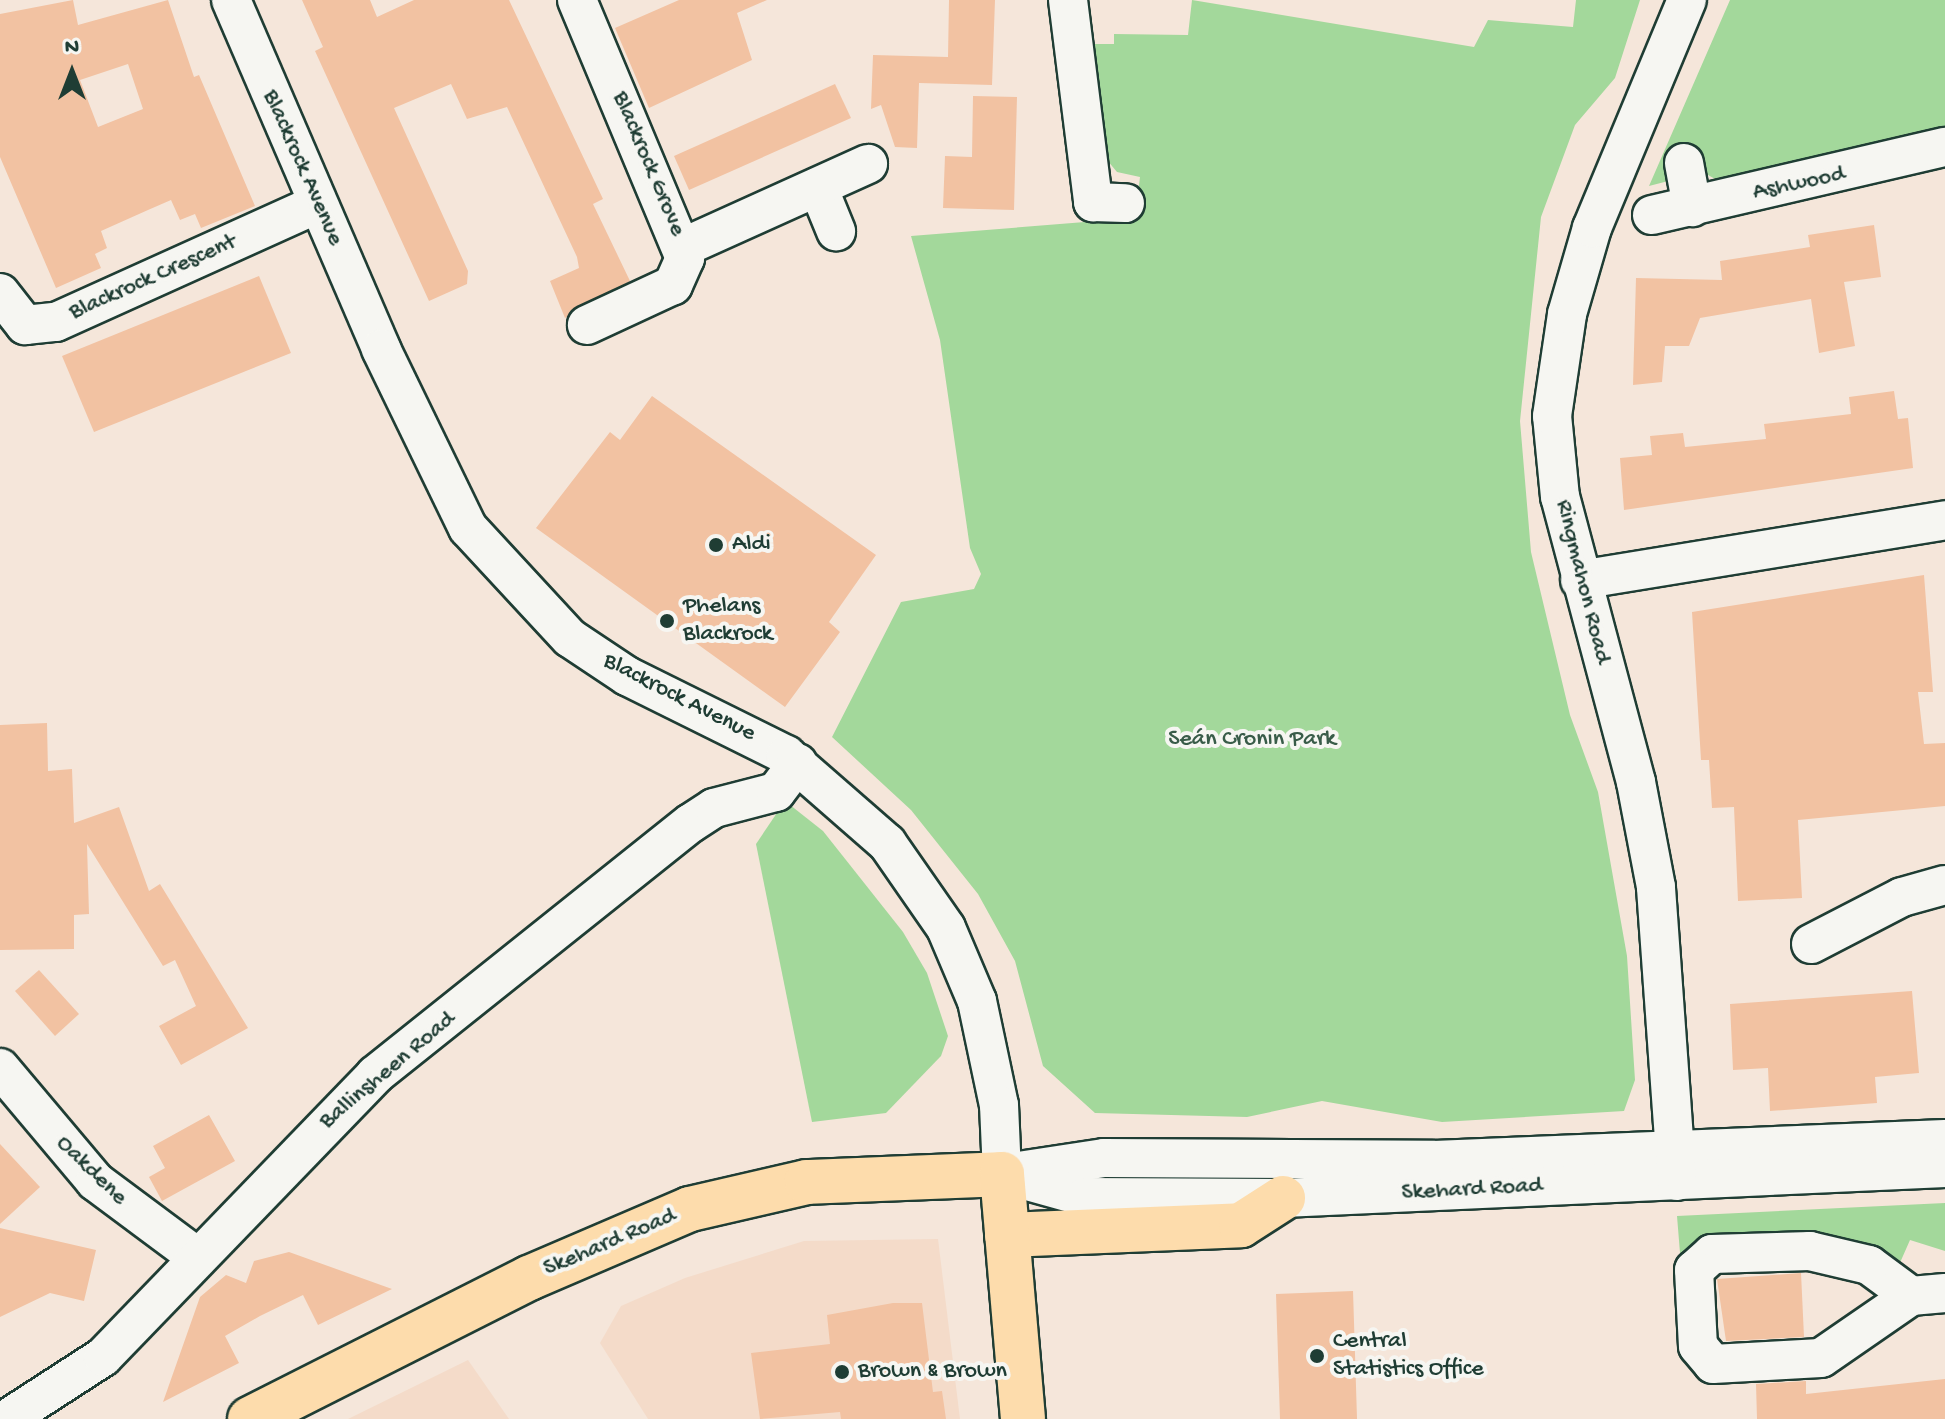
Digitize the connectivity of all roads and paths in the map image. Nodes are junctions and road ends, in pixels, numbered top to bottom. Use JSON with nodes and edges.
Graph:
{"nodes":[{"id":1,"x":231,"y":0,"type":"edge"},
{"id":2,"x":577,"y":0,"type":"edge"},
{"id":3,"x":1068,"y":0,"type":"edge"},
{"id":4,"x":1687,"y":0,"type":"edge"},
{"id":5,"x":1945,"y":147,"type":"edge"},
{"id":6,"x":1684,"y":163,"type":"dead end"},
{"id":7,"x":868,"y":164,"type":"dead end"},
{"id":8,"x":818,"y":187,"type":"junction"},
{"id":9,"x":1125,"y":203,"type":"dead end"},
{"id":10,"x":317,"y":204,"type":"junction"},
{"id":11,"x":1692,"y":207,"type":"junction"},
{"id":12,"x":1652,"y":215,"type":"dead end"},
{"id":13,"x":836,"y":231,"type":"dead end"},
{"id":14,"x":684,"y":247,"type":"junction"},
{"id":15,"x":0,"y":293,"type":"edge"},
{"id":16,"x":587,"y":325,"type":"dead end"},
{"id":17,"x":1945,"y":520,"type":"edge"},
{"id":18,"x":1580,"y":580,"type":"junction"},
{"id":19,"x":798,"y":763,"type":"junction"},
{"id":20,"x":1945,"y":885,"type":"edge"},
{"id":21,"x":1811,"y":944,"type":"dead end"},
{"id":22,"x":0,"y":1068,"type":"edge"},
{"id":23,"x":1945,"y":1139,"type":"edge"},
{"id":24,"x":1676,"y":1167,"type":"junction"},
{"id":25,"x":1945,"y":1168,"type":"edge"},
{"id":26,"x":1002,"y":1174,"type":"junction"},
{"id":27,"x":1283,"y":1198,"type":"junction"},
{"id":28,"x":1007,"y":1235,"type":"junction"},
{"id":29,"x":197,"y":1257,"type":"junction"},
{"id":30,"x":1928,"y":1295,"type":"edge"},
{"id":31,"x":7,"y":1419,"type":"edge"},
{"id":32,"x":250,"y":1419,"type":"edge"},
{"id":33,"x":1023,"y":1419,"type":"edge"}],
"edges":[{"from":1,"to":10,"type":"street","name":"Blackrock Avenue"},
{"from":2,"to":14,"type":"street","name":"Blackrock Grove"},
{"from":3,"to":9,"type":"street"},
{"from":4,"to":18,"type":"street","name":"Ringmahon Road"},
{"from":5,"to":11,"type":"street","name":"Ashwood"},
{"from":6,"to":11,"type":"street"},
{"from":7,"to":8,"type":"street"},
{"from":8,"to":13,"type":"street"},
{"from":8,"to":14,"type":"street"},
{"from":10,"to":15,"type":"street","name":"Blackrock Crescent"},
{"from":10,"to":19,"type":"street","name":"Blackrock Avenue"},
{"from":11,"to":12,"type":"street","name":"Ashwood"},
{"from":14,"to":16,"type":"street","name":"Blackrock Grove"},
{"from":17,"to":18,"type":"street"},
{"from":18,"to":24,"type":"street","name":"Ringmahon Road"},
{"from":19,"to":26,"type":"street","name":"Blackrock Avenue"},
{"from":19,"to":29,"type":"street","name":"Ballinsheen Road"},
{"from":20,"to":21,"type":"street"},
{"from":22,"to":29,"type":"street","name":"Oakdene"},
{"from":23,"to":24,"type":"street","name":"Skehard Road"},
{"from":24,"to":25,"type":"street","name":"Skehard Road"},
{"from":24,"to":26,"type":"street","name":"Skehard Road"},
{"from":24,"to":27,"type":"street","name":"Skehard Road"},
{"from":26,"to":27,"type":"street","name":"Skehard Road"},
{"from":26,"to":28,"type":"main road"},
{"from":26,"to":32,"type":"main road","name":"Skehard Road"},
{"from":27,"to":28,"type":"main road"},
{"from":28,"to":33,"type":"main road"},
{"from":29,"to":31,"type":"street","name":"Ballinsheen Road"},
{"from":30,"to":30,"type":"street"}]}
